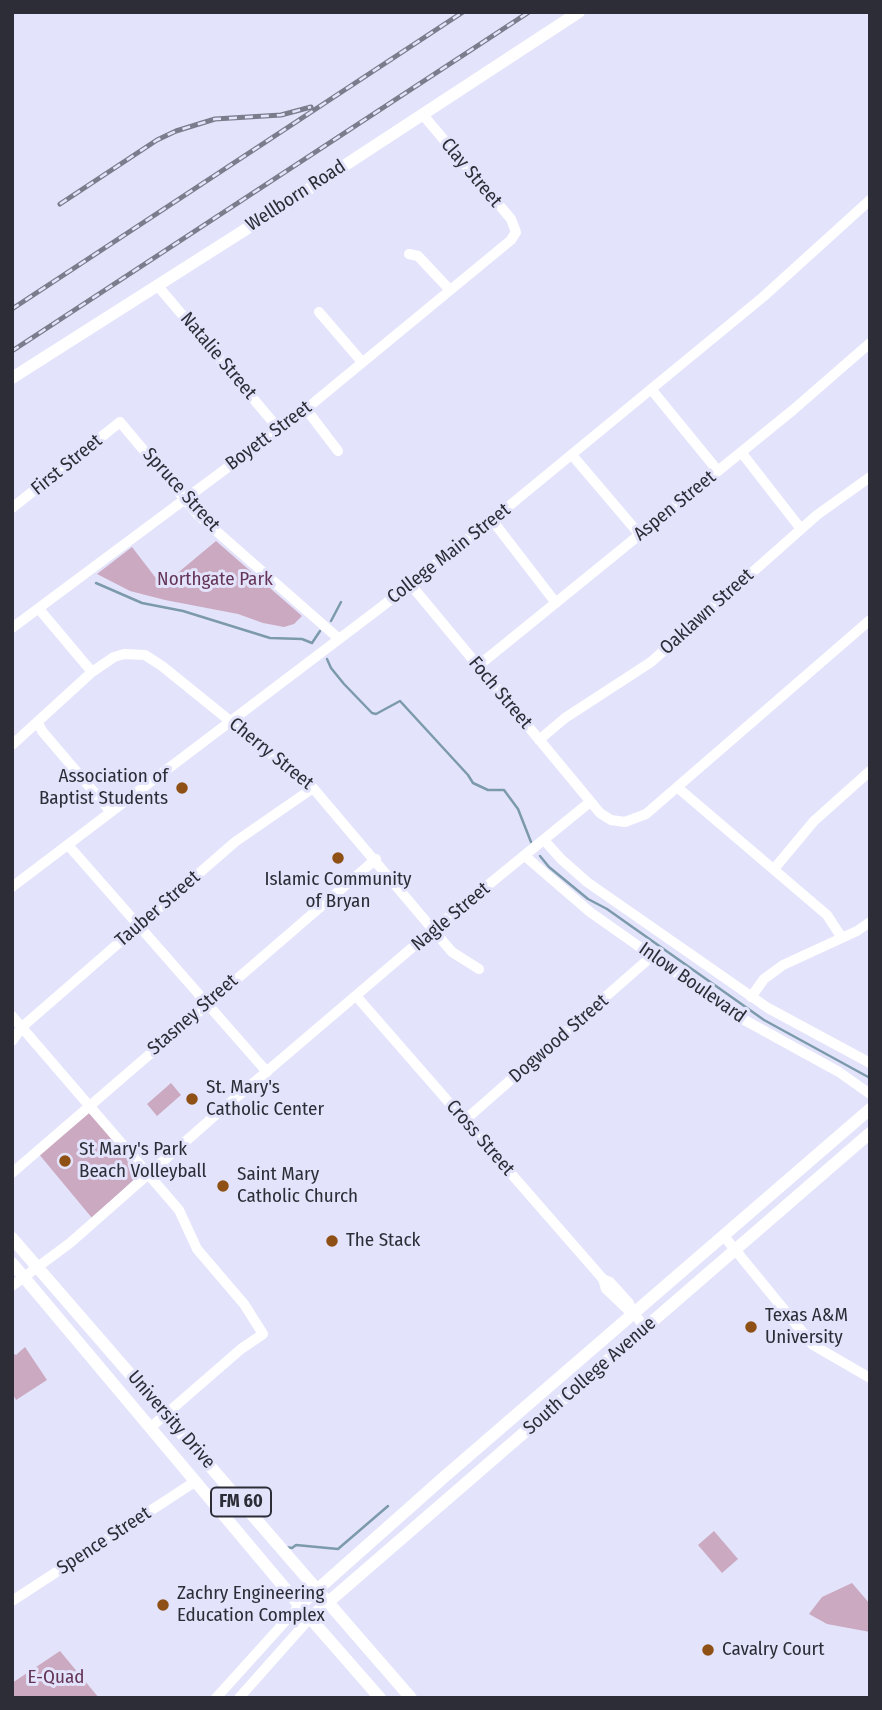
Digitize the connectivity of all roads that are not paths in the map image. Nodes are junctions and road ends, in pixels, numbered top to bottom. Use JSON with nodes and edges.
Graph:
{"nodes":[{"id":1,"x":579,"y":12,"type":"edge"},
{"id":2,"x":423,"y":114,"type":"junction"},
{"id":3,"x":870,"y":200,"type":"edge"},
{"id":4,"x":516,"y":232,"type":"joint"},
{"id":5,"x":409,"y":254,"type":"dead end"},
{"id":6,"x":157,"y":285,"type":"junction"},
{"id":7,"x":450,"y":290,"type":"junction"},
{"id":8,"x":319,"y":312,"type":"dead end"},
{"id":9,"x":870,"y":344,"type":"edge"},
{"id":10,"x":362,"y":362,"type":"junction"},
{"id":11,"x":12,"y":378,"type":"edge"},
{"id":12,"x":651,"y":389,"type":"junction"},
{"id":13,"x":306,"y":408,"type":"junction"},
{"id":14,"x":120,"y":422,"type":"joint"},
{"id":15,"x":278,"y":428,"type":"junction"},
{"id":16,"x":338,"y":451,"type":"dead end"},
{"id":17,"x":741,"y":452,"type":"junction"},
{"id":18,"x":572,"y":455,"type":"junction"},
{"id":19,"x":718,"y":471,"type":"junction"},
{"id":20,"x":870,"y":477,"type":"edge"},
{"id":21,"x":184,"y":499,"type":"junction"},
{"id":22,"x":13,"y":506,"type":"edge"},
{"id":23,"x":492,"y":520,"type":"junction"},
{"id":24,"x":801,"y":529,"type":"junction"},
{"id":25,"x":640,"y":535,"type":"junction"},
{"id":26,"x":411,"y":585,"type":"junction"},
{"id":27,"x":556,"y":603,"type":"junction"},
{"id":28,"x":39,"y":609,"type":"junction"},
{"id":29,"x":870,"y":620,"type":"edge"},
{"id":30,"x":12,"y":628,"type":"edge"},
{"id":31,"x":338,"y":638,"type":"junction"},
{"id":32,"x":478,"y":666,"type":"junction"},
{"id":33,"x":92,"y":672,"type":"junction"},
{"id":34,"x":231,"y":721,"type":"junction"},
{"id":35,"x":38,"y":723,"type":"junction"},
{"id":36,"x":539,"y":740,"type":"junction"},
{"id":37,"x":12,"y":745,"type":"edge"},
{"id":38,"x":870,"y":771,"type":"edge"},
{"id":39,"x":677,"y":787,"type":"junction"},
{"id":40,"x":313,"y":788,"type":"junction"},
{"id":41,"x":590,"y":802,"type":"junction"},
{"id":42,"x":111,"y":812,"type":"junction"},
{"id":43,"x":544,"y":840,"type":"junction"},
{"id":44,"x":68,"y":845,"type":"junction"},
{"id":45,"x":525,"y":856,"type":"junction"},
{"id":46,"x":376,"y":859,"type":"junction"},
{"id":47,"x":774,"y":869,"type":"junction"},
{"id":48,"x":12,"y":887,"type":"edge"},
{"id":49,"x":870,"y":922,"type":"edge"},
{"id":50,"x":139,"y":926,"type":"junction"},
{"id":51,"x":434,"y":929,"type":"junction"},
{"id":52,"x":842,"y":938,"type":"junction"},
{"id":53,"x":652,"y":956,"type":"junction"},
{"id":54,"x":479,"y":969,"type":"dead end"},
{"id":55,"x":357,"y":997,"type":"junction"},
{"id":56,"x":751,"y":997,"type":"junction"},
{"id":57,"x":207,"y":1003,"type":"junction"},
{"id":58,"x":12,"y":1016,"type":"edge"},
{"id":59,"x":22,"y":1027,"type":"junction"},
{"id":60,"x":12,"y":1041,"type":"edge"},
{"id":61,"x":870,"y":1063,"type":"edge"},
{"id":62,"x":267,"y":1072,"type":"junction"},
{"id":63,"x":870,"y":1094,"type":"edge"},
{"id":64,"x":91,"y":1105,"type":"junction"},
{"id":65,"x":870,"y":1109,"type":"edge"},
{"id":66,"x":465,"y":1120,"type":"junction"},
{"id":67,"x":870,"y":1133,"type":"edge"},
{"id":68,"x":803,"y":1167,"type":"junction"},
{"id":69,"x":12,"y":1173,"type":"edge"},
{"id":70,"x":149,"y":1174,"type":"junction"},
{"id":71,"x":815,"y":1181,"type":"junction"},
{"id":72,"x":723,"y":1235,"type":"junction"},
{"id":73,"x":12,"y":1238,"type":"edge"},
{"id":74,"x":736,"y":1250,"type":"junction"},
{"id":75,"x":12,"y":1263,"type":"edge"},
{"id":76,"x":38,"y":1268,"type":"junction"},
{"id":77,"x":24,"y":1277,"type":"junction"},
{"id":78,"x":12,"y":1286,"type":"edge"},
{"id":79,"x":633,"y":1313,"type":"junction"},
{"id":80,"x":646,"y":1328,"type":"junction"},
{"id":81,"x":870,"y":1378,"type":"edge"},
{"id":82,"x":166,"y":1414,"type":"junction"},
{"id":83,"x":150,"y":1427,"type":"junction"},
{"id":84,"x":490,"y":1438,"type":"junction"},
{"id":85,"x":503,"y":1452,"type":"junction"},
{"id":86,"x":196,"y":1481,"type":"junction"},
{"id":87,"x":317,"y":1590,"type":"junction"},
{"id":88,"x":12,"y":1601,"type":"edge"},
{"id":89,"x":328,"y":1603,"type":"junction"},
{"id":90,"x":300,"y":1605,"type":"junction"},
{"id":91,"x":310,"y":1618,"type":"junction"},
{"id":92,"x":216,"y":1698,"type":"edge"},
{"id":93,"x":239,"y":1698,"type":"edge"},
{"id":94,"x":380,"y":1698,"type":"edge"},
{"id":95,"x":411,"y":1698,"type":"edge"}],
"edges":[{"from":1,"to":2,"type":"main road","name":"Wellborn Road"},
{"from":2,"to":4,"type":"street","name":"Clay Street"},
{"from":2,"to":6,"type":"main road","name":"Wellborn Road"},
{"from":3,"to":12,"type":"street","name":"College Main Street"},
{"from":4,"to":7,"type":"street","name":"Boyett Street"},
{"from":5,"to":7,"type":"street"},
{"from":6,"to":11,"type":"main road","name":"Wellborn Road"},
{"from":6,"to":15,"type":"street","name":"Natalie Street"},
{"from":7,"to":10,"type":"street","name":"Boyett Street"},
{"from":8,"to":10,"type":"street"},
{"from":9,"to":17,"type":"street","name":"Aspen Street"},
{"from":10,"to":13,"type":"street","name":"Boyett Street"},
{"from":12,"to":18,"type":"street","name":"College Main Street"},
{"from":12,"to":19,"type":"street"},
{"from":13,"to":15,"type":"street","name":"Boyett Street"},
{"from":13,"to":16,"type":"street"},
{"from":14,"to":21,"type":"street","name":"Spruce Street"},
{"from":14,"to":22,"type":"street","name":"First Street"},
{"from":15,"to":21,"type":"street","name":"Boyett Street"},
{"from":17,"to":19,"type":"street","name":"Aspen Street"},
{"from":17,"to":24,"type":"street"},
{"from":18,"to":23,"type":"street","name":"College Main Street"},
{"from":18,"to":25,"type":"street"},
{"from":19,"to":25,"type":"street","name":"Aspen Street"},
{"from":20,"to":24,"type":"street","name":"Oaklawn Street"},
{"from":21,"to":28,"type":"street","name":"Boyett Street"},
{"from":21,"to":31,"type":"street","name":"Spruce Street"},
{"from":23,"to":26,"type":"street","name":"College Main Street"},
{"from":23,"to":27,"type":"street"},
{"from":24,"to":36,"type":"street","name":"Oaklawn Street"},
{"from":25,"to":27,"type":"street","name":"Aspen Street"},
{"from":26,"to":31,"type":"street","name":"College Main Street"},
{"from":26,"to":32,"type":"street","name":"Foch Street"},
{"from":27,"to":32,"type":"street","name":"Aspen Street"},
{"from":28,"to":30,"type":"street","name":"Boyett Street"},
{"from":28,"to":33,"type":"street"},
{"from":29,"to":39,"type":"street"},
{"from":31,"to":34,"type":"street","name":"College Main Street"},
{"from":32,"to":36,"type":"street","name":"Foch Street"},
{"from":33,"to":34,"type":"street","name":"Cherry Street"},
{"from":33,"to":35,"type":"street","name":"Cherry Street"},
{"from":34,"to":40,"type":"street","name":"Cherry Street"},
{"from":34,"to":42,"type":"street","name":"College Main Street"},
{"from":35,"to":37,"type":"street","name":"Cherry Street"},
{"from":35,"to":42,"type":"street"},
{"from":36,"to":41,"type":"street","name":"Foch Street"},
{"from":38,"to":47,"type":"street"},
{"from":39,"to":41,"type":"street"},
{"from":39,"to":47,"type":"street"},
{"from":40,"to":46,"type":"street","name":"Cherry Street"},
{"from":40,"to":50,"type":"street","name":"Tauber Street"},
{"from":41,"to":43,"type":"street","name":"Nagle Street"},
{"from":42,"to":44,"type":"street","name":"College Main Street"},
{"from":43,"to":45,"type":"street","name":"Nagle Street"},
{"from":43,"to":56,"type":"street","name":"Inlow Boulevard"},
{"from":44,"to":48,"type":"street","name":"College Main Street"},
{"from":44,"to":50,"type":"street"},
{"from":45,"to":51,"type":"street","name":"Nagle Street"},
{"from":45,"to":53,"type":"street","name":"Inlow Boulevard"},
{"from":46,"to":51,"type":"street","name":"Cherry Street"},
{"from":46,"to":57,"type":"street","name":"Stasney Street"},
{"from":47,"to":52,"type":"street"},
{"from":49,"to":52,"type":"street"},
{"from":50,"to":57,"type":"street"},
{"from":50,"to":59,"type":"street","name":"Tauber Street"},
{"from":51,"to":54,"type":"street","name":"Cherry Street"},
{"from":51,"to":55,"type":"street","name":"Nagle Street"},
{"from":52,"to":56,"type":"street"},
{"from":53,"to":63,"type":"street","name":"Inlow Boulevard"},
{"from":53,"to":66,"type":"street","name":"Dogwood Street"},
{"from":55,"to":62,"type":"street","name":"Nagle Street"},
{"from":55,"to":66,"type":"street","name":"Cross Street"},
{"from":56,"to":61,"type":"street","name":"Inlow Boulevard"},
{"from":57,"to":62,"type":"street"},
{"from":57,"to":64,"type":"street","name":"Stasney Street"},
{"from":58,"to":59,"type":"street"},
{"from":59,"to":60,"type":"street","name":"Tauber Street"},
{"from":59,"to":64,"type":"street"},
{"from":62,"to":70,"type":"street","name":"Nagle Street"},
{"from":64,"to":69,"type":"street","name":"Stasney Street"},
{"from":64,"to":70,"type":"street"},
{"from":65,"to":68,"type":"main road","name":"South College Avenue"},
{"from":66,"to":79,"type":"street","name":"Cross Street"},
{"from":67,"to":71,"type":"main road","name":"South College Avenue"},
{"from":68,"to":71,"type":"main road"},
{"from":68,"to":72,"type":"main road","name":"South College Avenue"},
{"from":70,"to":76,"type":"street","name":"Nagle Street"},
{"from":70,"to":82,"type":"street"},
{"from":71,"to":74,"type":"main road","name":"South College Avenue"},
{"from":72,"to":74,"type":"street"},
{"from":72,"to":79,"type":"main road","name":"South College Avenue"},
{"from":73,"to":76,"type":"main road","name":"University Drive","number":"FM 60"},
{"from":74,"to":80,"type":"main road","name":"South College Avenue"},
{"from":74,"to":81,"type":"street"},
{"from":75,"to":77,"type":"main road","name":"University Drive","number":"FM 60"},
{"from":76,"to":77,"type":"street","name":"Nagle Street"},
{"from":76,"to":82,"type":"main road","name":"University Drive","number":"FM 60"},
{"from":77,"to":78,"type":"street","name":"Nagle Street"},
{"from":77,"to":83,"type":"main road","name":"University Drive","number":"FM 60"},
{"from":79,"to":80,"type":"street","name":"Cross Street"},
{"from":79,"to":84,"type":"main road","name":"South College Avenue"},
{"from":80,"to":85,"type":"main road","name":"South College Avenue"},
{"from":82,"to":83,"type":"street"},
{"from":82,"to":87,"type":"main road","name":"University Drive","number":"FM 60"},
{"from":83,"to":86,"type":"main road","name":"University Drive","number":"FM 60"},
{"from":84,"to":85,"type":"main road"},
{"from":84,"to":87,"type":"main road","name":"South College Avenue"},
{"from":85,"to":89,"type":"main road","name":"South College Avenue"},
{"from":86,"to":88,"type":"street","name":"Spence Street"},
{"from":86,"to":90,"type":"main road","name":"University Drive","number":"FM 60"},
{"from":87,"to":89,"type":"main road","name":"University Drive","number":"FM 60"},
{"from":87,"to":90,"type":"main road","name":"South College Avenue"},
{"from":89,"to":91,"type":"main road","name":"South College Avenue"},
{"from":89,"to":95,"type":"main road","name":"University Drive","number":"FM 60"},
{"from":90,"to":91,"type":"main road","name":"University Drive","number":"FM 60"},
{"from":90,"to":92,"type":"street"},
{"from":91,"to":93,"type":"street"},
{"from":91,"to":94,"type":"main road","name":"University Drive","number":"FM 60"}]}
